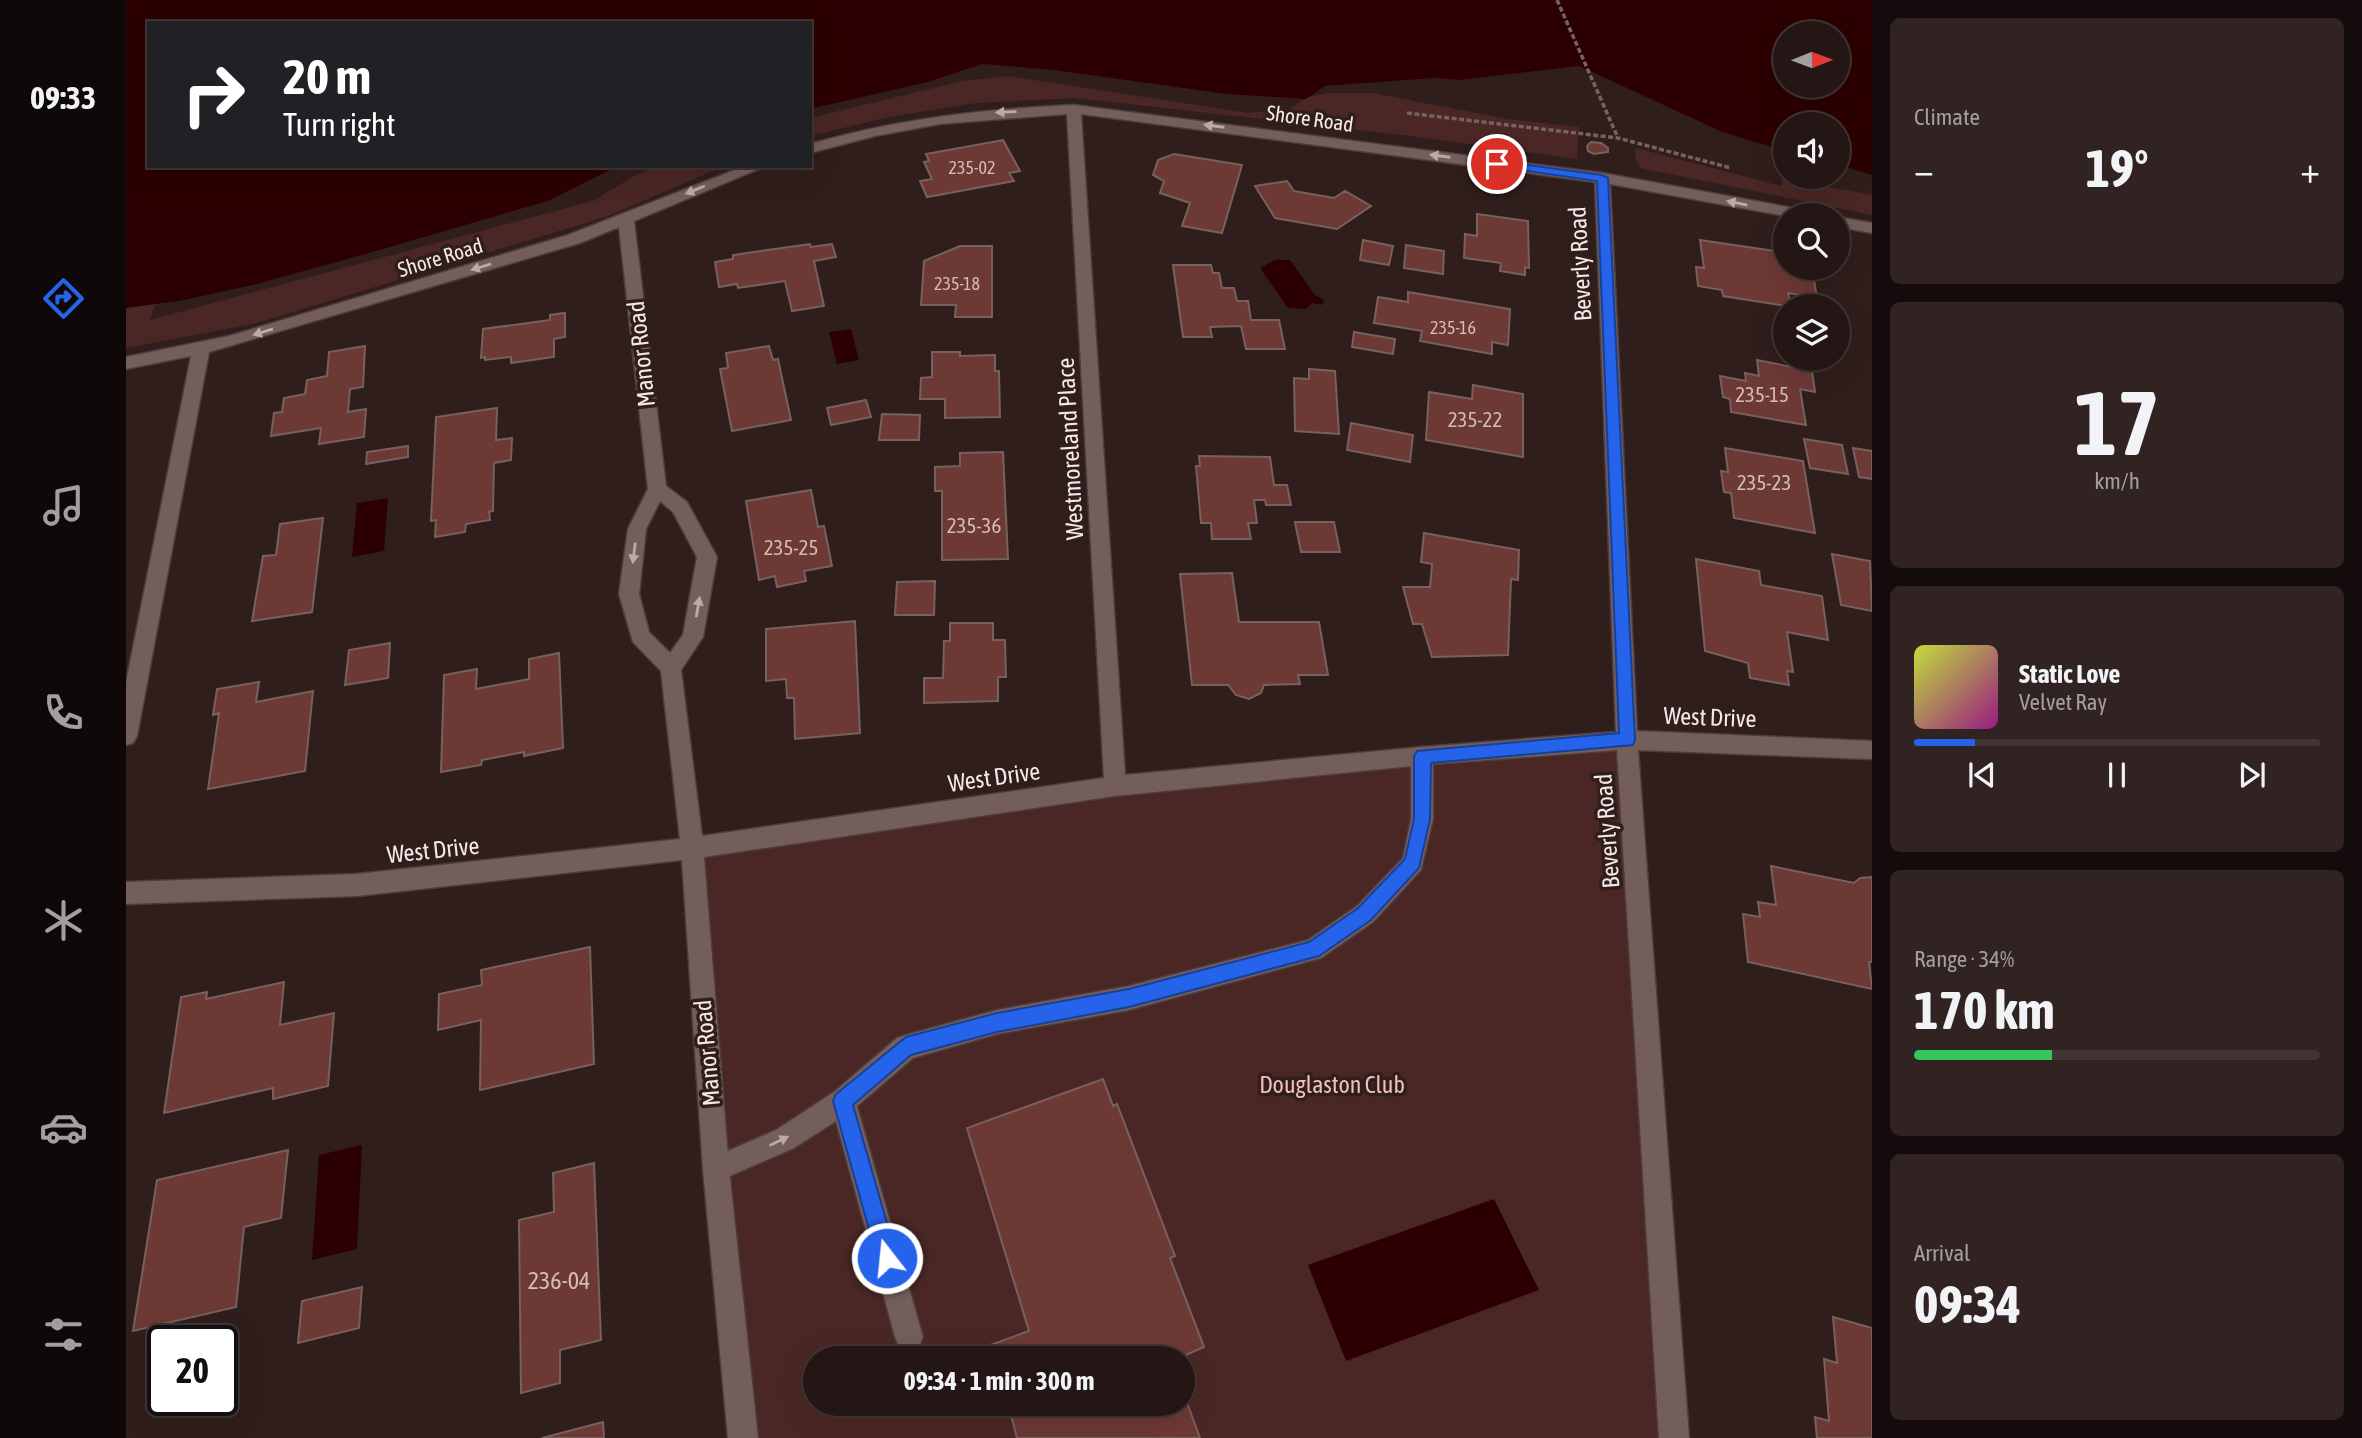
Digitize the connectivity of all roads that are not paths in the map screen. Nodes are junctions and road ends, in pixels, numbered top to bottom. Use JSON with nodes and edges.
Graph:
{"nodes":[{"id":1,"x":1074,"y":109,"type":"junction"},
{"id":2,"x":812,"y":148,"type":"edge"},
{"id":3,"x":753,"y":168,"type":"edge"},
{"id":4,"x":1602,"y":178,"type":"junction"},
{"id":5,"x":1773,"y":209,"type":"edge"},
{"id":6,"x":626,"y":219,"type":"junction"},
{"id":7,"x":1850,"y":224,"type":"edge"},
{"id":8,"x":1872,"y":228,"type":"edge"},
{"id":9,"x":201,"y":348,"type":"junction"},
{"id":10,"x":126,"y":363,"type":"edge"},
{"id":11,"x":657,"y":489,"type":"junction"},
{"id":12,"x":671,"y":668,"type":"junction"},
{"id":13,"x":126,"y":736,"type":"edge"},
{"id":14,"x":1627,"y":740,"type":"junction"},
{"id":15,"x":1872,"y":750,"type":"edge"},
{"id":16,"x":1422,"y":756,"type":"junction"},
{"id":17,"x":1115,"y":786,"type":"junction"},
{"id":18,"x":692,"y":848,"type":"junction"},
{"id":19,"x":126,"y":893,"type":"edge"},
{"id":20,"x":843,"y":1101,"type":"junction"},
{"id":21,"x":716,"y":1169,"type":"junction"},
{"id":22,"x":909,"y":1337,"type":"dead end"},
{"id":23,"x":743,"y":1438,"type":"edge"},
{"id":24,"x":1674,"y":1438,"type":"edge"}],
"edges":[{"from":1,"to":2,"type":"street","name":"Shore Road","one_way":true},
{"from":4,"to":1,"type":"street","name":"Shore Road","one_way":true},
{"from":1,"to":17,"type":"street","name":"Westmoreland Place"},
{"from":3,"to":6,"type":"street","name":"Shore Road","one_way":true},
{"from":5,"to":4,"type":"street","name":"Shore Road","one_way":true},
{"from":4,"to":14,"type":"street","name":"Beverly Road"},
{"from":6,"to":9,"type":"street","name":"Shore Road","one_way":true},
{"from":6,"to":11,"type":"street","name":"Manor Road"},
{"from":7,"to":8,"type":"street"},
{"from":9,"to":10,"type":"street","name":"Shore Road"},
{"from":9,"to":13,"type":"street"},
{"from":11,"to":12,"type":"street","one_way":true},
{"from":12,"to":11,"type":"street","one_way":true},
{"from":12,"to":18,"type":"street","name":"Manor Road"},
{"from":14,"to":15,"type":"street","name":"West Drive"},
{"from":14,"to":16,"type":"street","name":"West Drive"},
{"from":14,"to":24,"type":"street","name":"Beverly Road"},
{"from":16,"to":17,"type":"street","name":"West Drive"},
{"from":16,"to":20,"type":"street"},
{"from":17,"to":18,"type":"street","name":"West Drive"},
{"from":18,"to":19,"type":"street","name":"West Drive"},
{"from":18,"to":21,"type":"street","name":"Manor Road"},
{"from":21,"to":20,"type":"street","one_way":true},
{"from":20,"to":22,"type":"street"},
{"from":21,"to":23,"type":"street","name":"Manor Road"}]}
